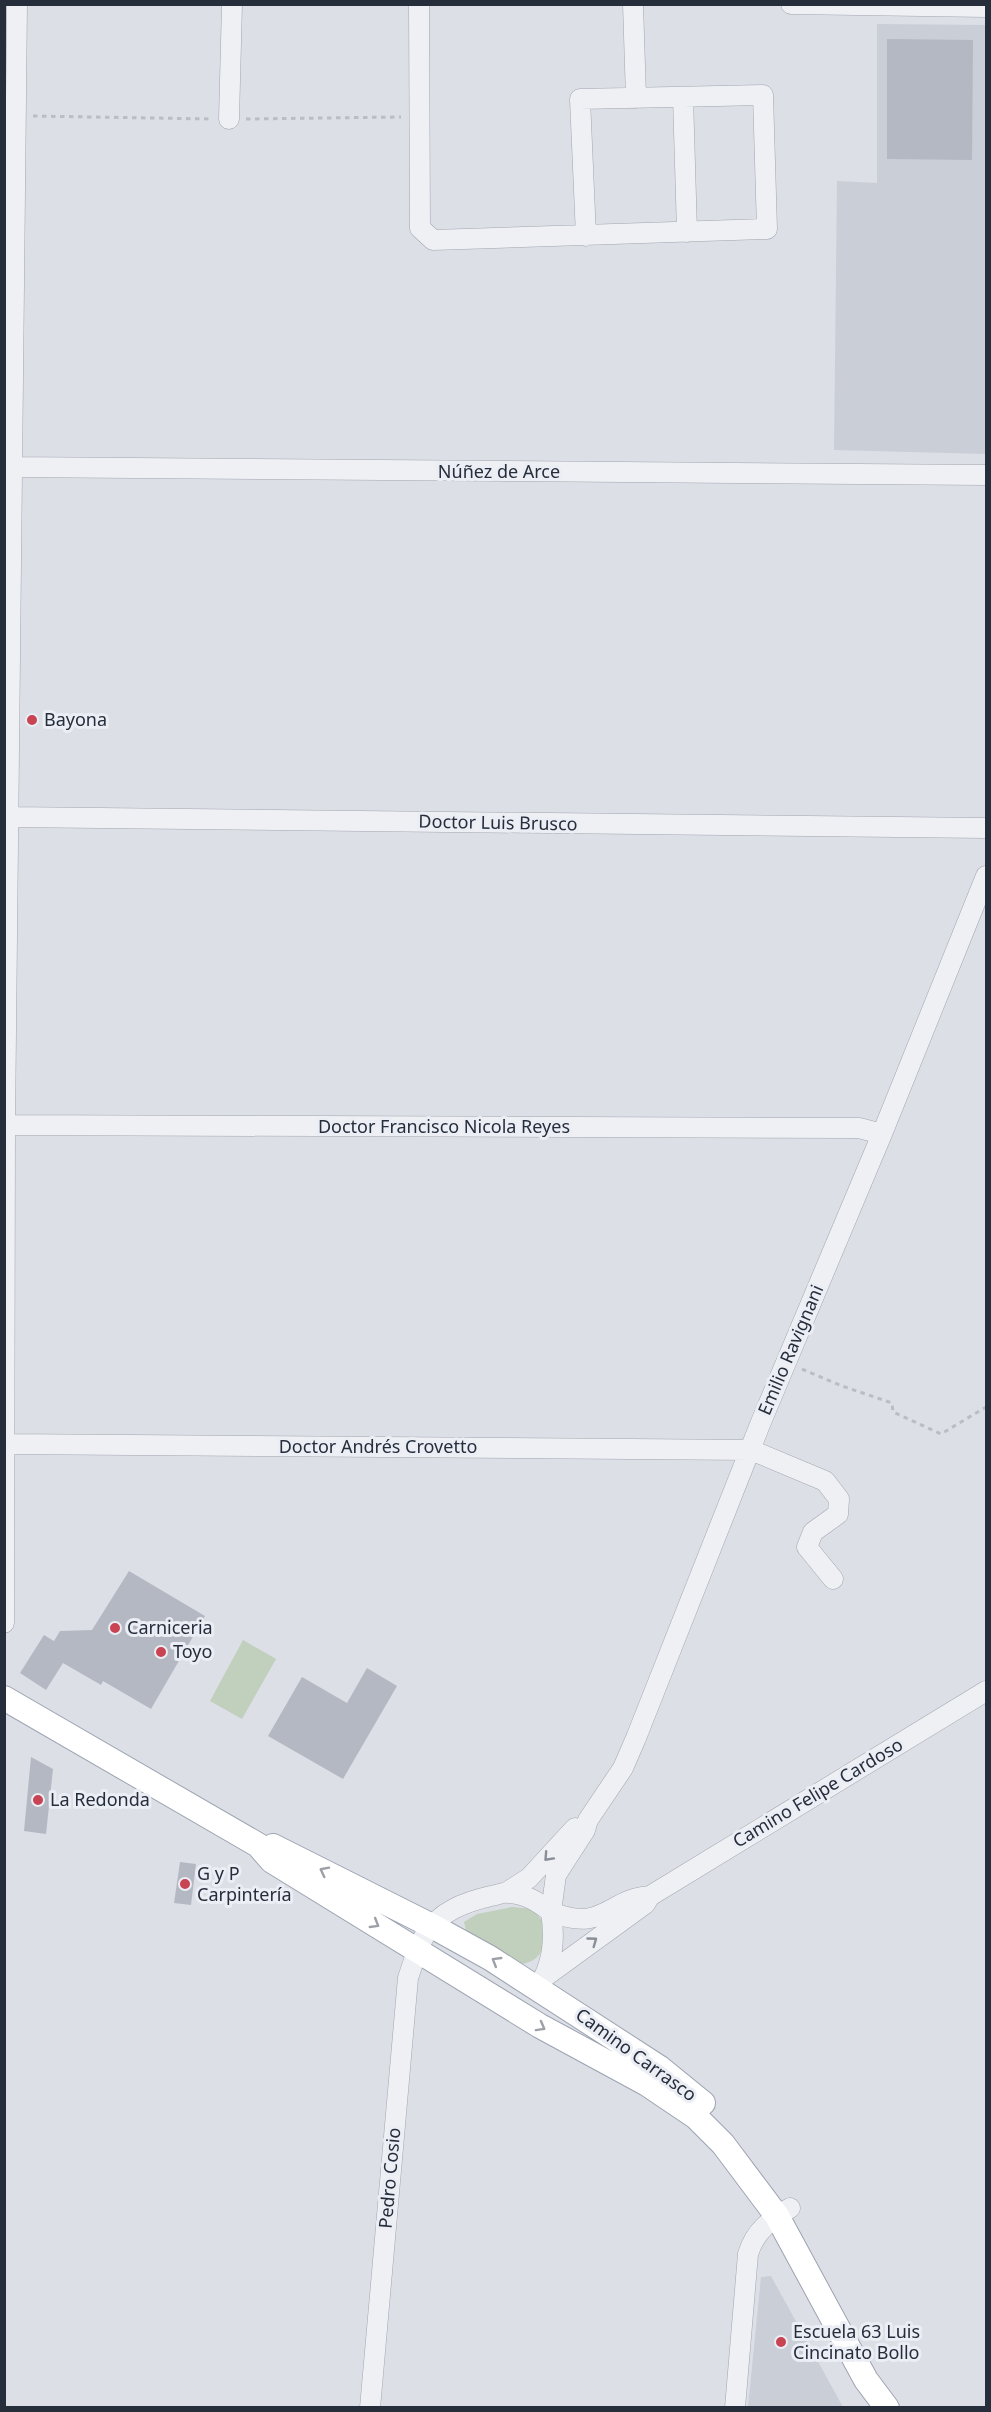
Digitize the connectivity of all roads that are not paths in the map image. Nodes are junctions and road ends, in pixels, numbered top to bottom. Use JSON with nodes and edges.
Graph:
{"nodes":[{"id":1,"x":17,"y":4,"type":"edge"},
{"id":2,"x":232,"y":4,"type":"edge"},
{"id":3,"x":419,"y":4,"type":"edge"},
{"id":4,"x":633,"y":4,"type":"edge"},
{"id":5,"x":791,"y":4,"type":"edge"},
{"id":6,"x":987,"y":7,"type":"edge"},
{"id":7,"x":683,"y":97,"type":"junction"},
{"id":8,"x":636,"y":98,"type":"junction"},
{"id":9,"x":229,"y":119,"type":"dead end"},
{"id":10,"x":687,"y":232,"type":"junction"},
{"id":11,"x":586,"y":236,"type":"junction"},
{"id":12,"x":11,"y":468,"type":"junction"},
{"id":13,"x":987,"y":476,"type":"edge"},
{"id":14,"x":9,"y":817,"type":"junction"},
{"id":15,"x":987,"y":828,"type":"edge"},
{"id":16,"x":987,"y":876,"type":"edge"},
{"id":17,"x":5,"y":1125,"type":"edge"},
{"id":18,"x":882,"y":1134,"type":"junction"},
{"id":19,"x":6,"y":1444,"type":"junction"},
{"id":20,"x":751,"y":1450,"type":"junction"},
{"id":21,"x":833,"y":1579,"type":"dead end"},
{"id":22,"x":4,"y":1623,"type":"edge"},
{"id":23,"x":987,"y":1691,"type":"edge"},
{"id":24,"x":4,"y":1698,"type":"edge"},
{"id":25,"x":588,"y":1820,"type":"junction"},
{"id":26,"x":258,"y":1845,"type":"junction"},
{"id":27,"x":507,"y":1892,"type":"junction"},
{"id":28,"x":650,"y":1896,"type":"junction"},
{"id":29,"x":550,"y":1912,"type":"junction"},
{"id":30,"x":432,"y":1926,"type":"junction"},
{"id":31,"x":418,"y":1950,"type":"junction"},
{"id":32,"x":542,"y":1982,"type":"junction"},
{"id":33,"x":783,"y":2212,"type":"junction"},
{"id":34,"x":886,"y":2405,"type":"edge"},
{"id":35,"x":370,"y":2408,"type":"edge"},
{"id":36,"x":735,"y":2408,"type":"edge"}],
"edges":[{"from":1,"to":12,"type":"street"},
{"from":2,"to":9,"type":"street"},
{"from":3,"to":11,"type":"street"},
{"from":4,"to":8,"type":"street"},
{"from":5,"to":6,"type":"street"},
{"from":7,"to":8,"type":"street"},
{"from":7,"to":10,"type":"street"},
{"from":7,"to":10,"type":"street"},
{"from":8,"to":11,"type":"street"},
{"from":10,"to":11,"type":"street"},
{"from":12,"to":13,"type":"street","name":"Núñez de Arce"},
{"from":12,"to":14,"type":"street"},
{"from":14,"to":15,"type":"street","name":"Doctor Luis Brusco"},
{"from":14,"to":17,"type":"street"},
{"from":16,"to":18,"type":"street","name":"Emilio Ravignani"},
{"from":17,"to":18,"type":"street","name":"Doctor Francisco Nicola Reyes"},
{"from":17,"to":19,"type":"street"},
{"from":18,"to":20,"type":"street","name":"Emilio Ravignani"},
{"from":19,"to":20,"type":"street","name":"Doctor Andrés Crovetto"},
{"from":19,"to":22,"type":"street"},
{"from":20,"to":21,"type":"street"},
{"from":20,"to":25,"type":"street","name":"Emilio Ravignani"},
{"from":23,"to":28,"type":"street","name":"Camino Felipe Cardoso"},
{"from":24,"to":26,"type":"main road","name":"Camino Carrasco"},
{"from":25,"to":27,"type":"street","name":"Emilio Ravignani","one_way":true},
{"from":25,"to":29,"type":"street","name":"Emilio Ravignani"},
{"from":30,"to":26,"type":"main road","name":"Camino Carrasco","one_way":true},
{"from":26,"to":31,"type":"main road","name":"Camino Carrasco","one_way":true},
{"from":27,"to":29,"type":"street"},
{"from":27,"to":30,"type":"street","name":"Emilio Ravignani"},
{"from":28,"to":29,"type":"street","name":"Camino Felipe Cardoso"},
{"from":32,"to":28,"type":"street","name":"Camino Felipe Cardoso","one_way":true},
{"from":29,"to":32,"type":"street","name":"Emilio Ravignani"},
{"from":30,"to":31,"type":"street","name":"Emilio Ravignani"},
{"from":32,"to":30,"type":"main road","name":"Camino Carrasco","one_way":true},
{"from":31,"to":32,"type":"main road"},
{"from":31,"to":33,"type":"main road","name":"Camino Carrasco","one_way":true},
{"from":31,"to":35,"type":"street","name":"Pedro Cosio"},
{"from":32,"to":33,"type":"main road","name":"Camino Carrasco"},
{"from":33,"to":34,"type":"main road","name":"Camino Carrasco"},
{"from":33,"to":36,"type":"street"}]}
